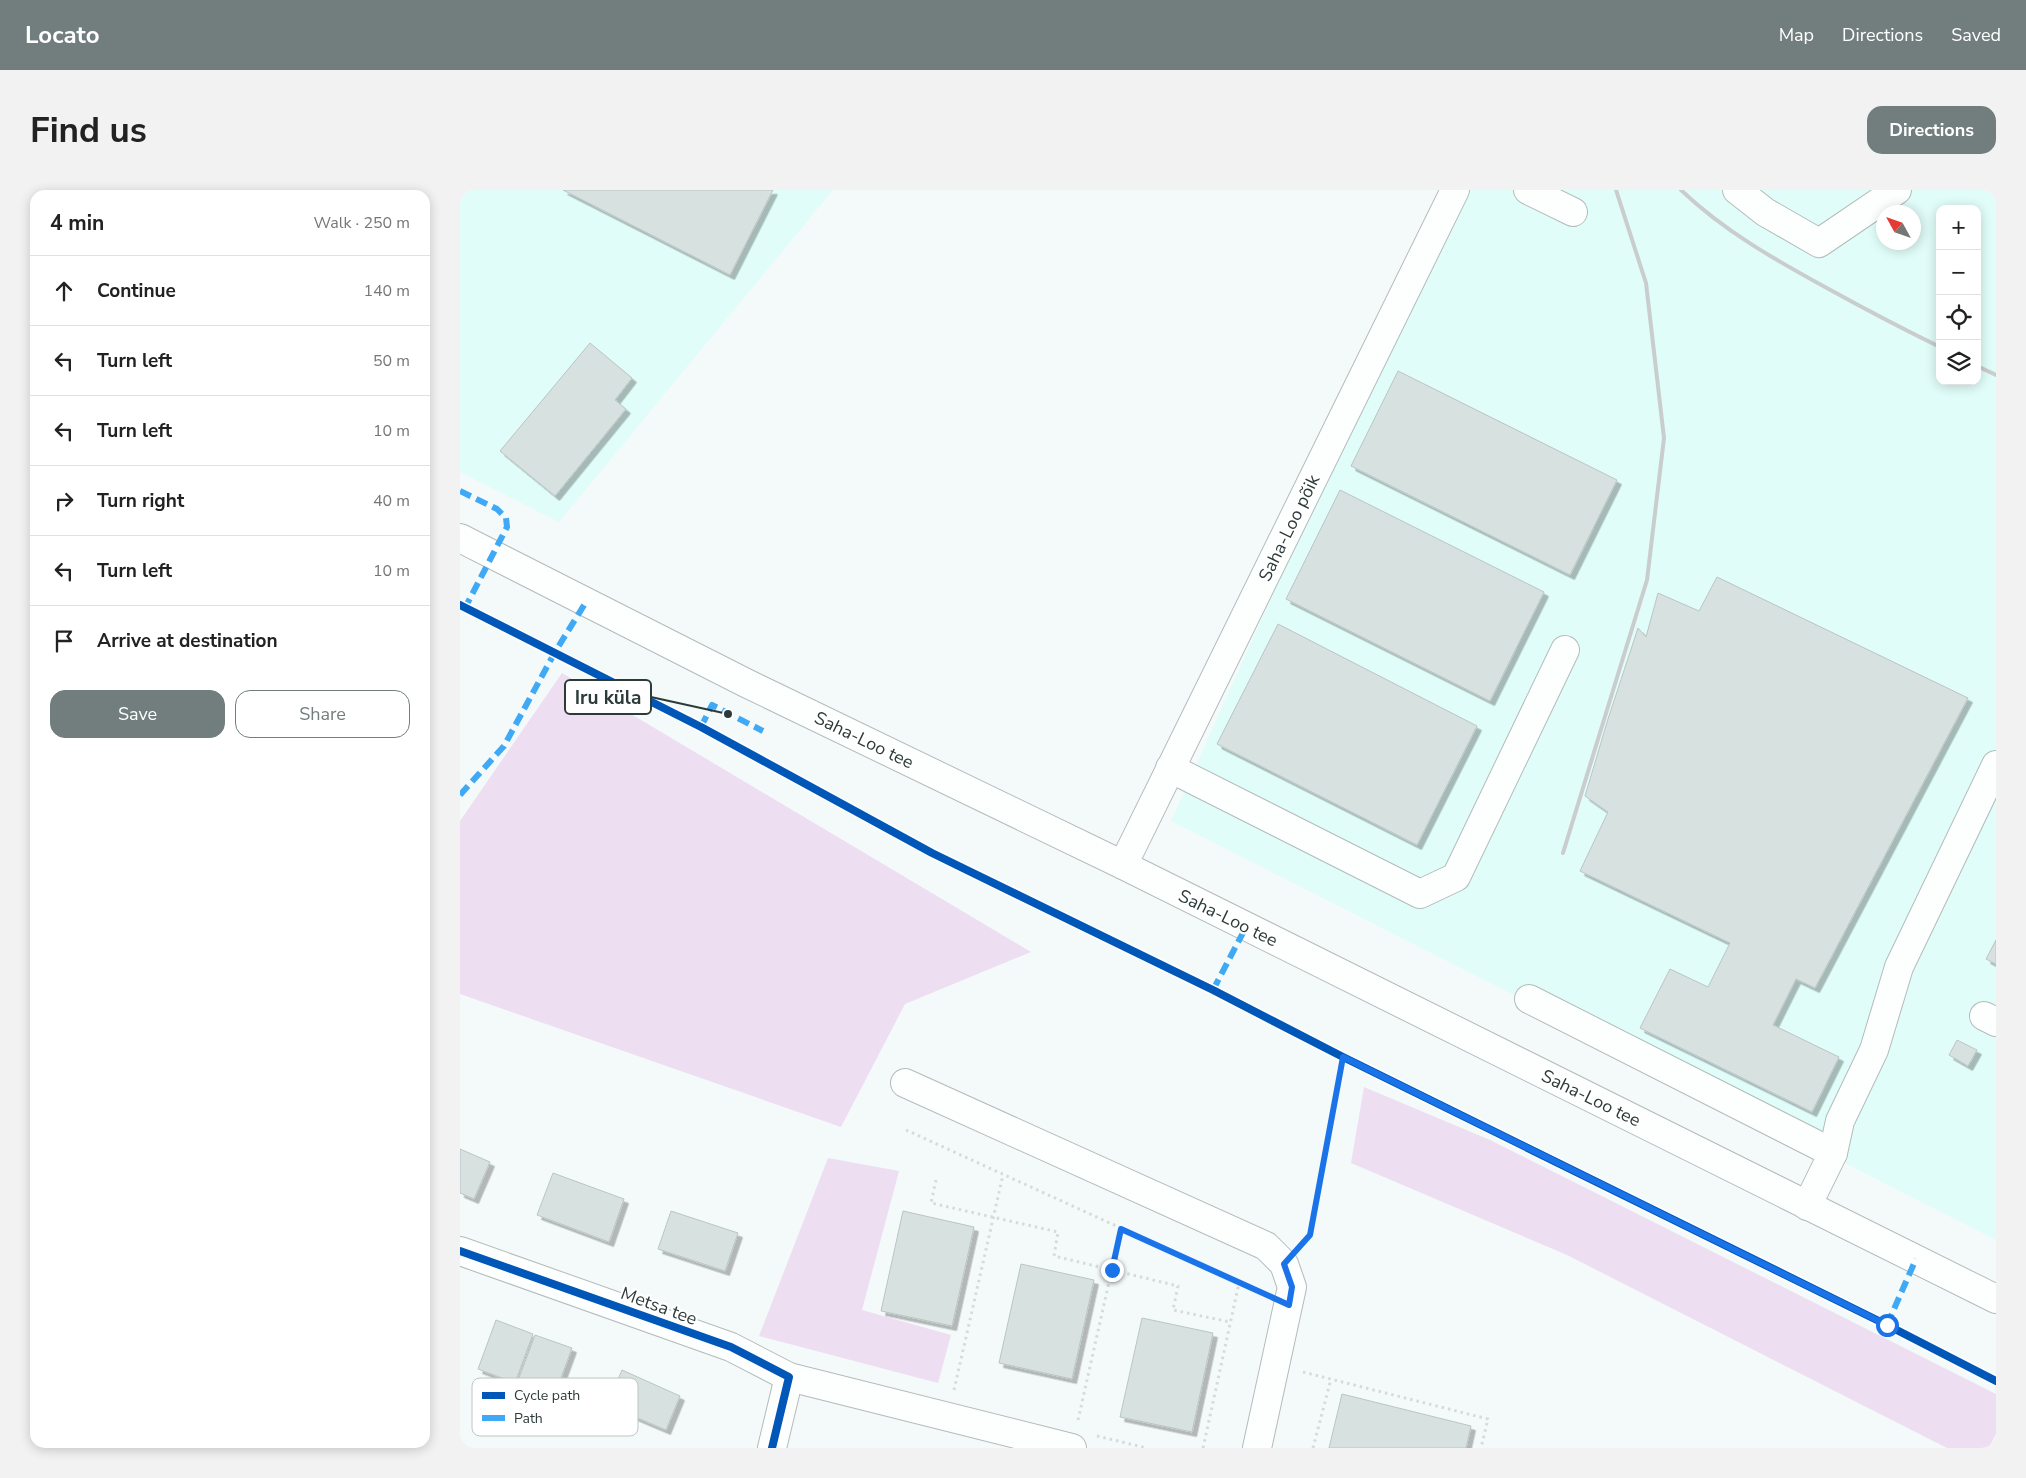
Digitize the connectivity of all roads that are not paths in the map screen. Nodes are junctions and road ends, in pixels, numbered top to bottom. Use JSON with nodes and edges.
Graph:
{"nodes":[{"id":1,"x":1455,"y":190,"type":"edge"},
{"id":2,"x":1528,"y":190,"type":"edge"},
{"id":3,"x":1737,"y":190,"type":"edge"},
{"id":4,"x":1897,"y":190,"type":"edge"},
{"id":5,"x":1573,"y":212,"type":"dead end"},
{"id":6,"x":460,"y":538,"type":"edge"},
{"id":7,"x":1565,"y":650,"type":"dead end"},
{"id":8,"x":1996,"y":766,"type":"edge"},
{"id":9,"x":1170,"y":768,"type":"junction"},
{"id":10,"x":1123,"y":866,"type":"junction"},
{"id":11,"x":1529,"y":999,"type":"dead end"},
{"id":12,"x":905,"y":1083,"type":"dead end"},
{"id":13,"x":1833,"y":1153,"type":"junction"},
{"id":14,"x":1808,"y":1206,"type":"junction"},
{"id":15,"x":460,"y":1250,"type":"edge"},
{"id":16,"x":1996,"y":1298,"type":"edge"},
{"id":17,"x":789,"y":1377,"type":"junction"},
{"id":18,"x":773,"y":1441,"type":"edge"},
{"id":19,"x":1072,"y":1448,"type":"edge"},
{"id":20,"x":1257,"y":1448,"type":"edge"}],
"edges":[{"from":1,"to":9,"type":"main road","name":"Saha-Loo põik"},
{"from":2,"to":5,"type":"main road"},
{"from":3,"to":4,"type":"main road"},
{"from":6,"to":10,"type":"main road","name":"Saha-Loo tee"},
{"from":7,"to":9,"type":"main road"},
{"from":8,"to":13,"type":"main road"},
{"from":9,"to":10,"type":"main road","name":"Saha-Loo põik"},
{"from":10,"to":14,"type":"main road","name":"Saha-Loo tee"},
{"from":11,"to":13,"type":"main road"},
{"from":12,"to":20,"type":"main road"},
{"from":13,"to":14,"type":"main road"},
{"from":14,"to":16,"type":"main road","name":"Saha-Loo tee"},
{"from":15,"to":17,"type":"main road","name":"Metsa tee"},
{"from":17,"to":18,"type":"main road"},
{"from":17,"to":19,"type":"main road","name":"Metsa tee"}]}
